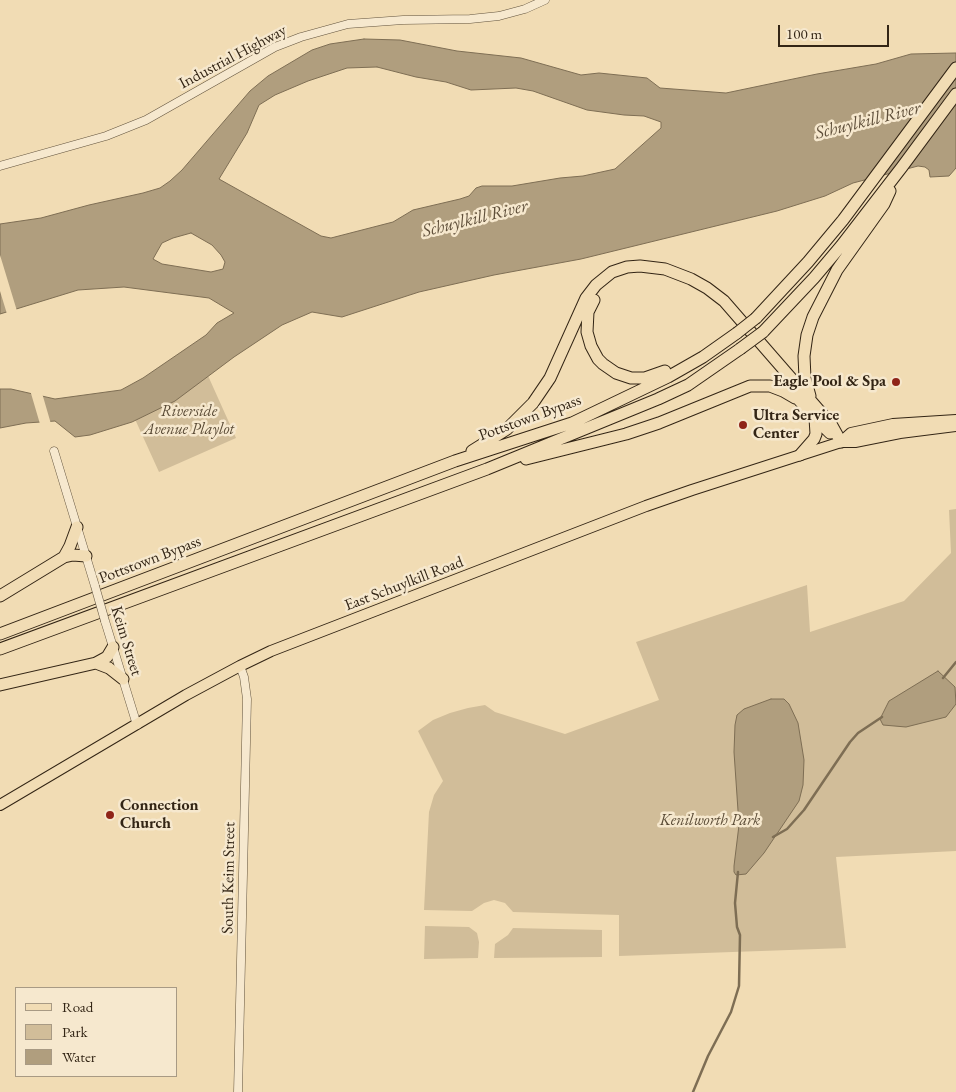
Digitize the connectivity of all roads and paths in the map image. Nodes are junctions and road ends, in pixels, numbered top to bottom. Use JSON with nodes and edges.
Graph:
{"nodes":[{"id":1,"x":545,"y":0,"type":"edge"},
{"id":2,"x":956,"y":68,"type":"edge"},
{"id":3,"x":956,"y":94,"type":"edge"},
{"id":4,"x":0,"y":166,"type":"edge"},
{"id":5,"x":902,"y":168,"type":"junction"},
{"id":6,"x":737,"y":333,"type":"junction"},
{"id":7,"x":799,"y":400,"type":"junction"},
{"id":8,"x":811,"y":401,"type":"junction"},
{"id":9,"x":814,"y":418,"type":"junction"},
{"id":10,"x":956,"y":420,"type":"edge"},
{"id":11,"x":956,"y":426,"type":"edge"},
{"id":12,"x":841,"y":442,"type":"junction"},
{"id":13,"x":54,"y":451,"type":"dead end"},
{"id":14,"x":800,"y":455,"type":"junction"},
{"id":15,"x":455,"y":461,"type":"junction"},
{"id":16,"x":486,"y":469,"type":"junction"},
{"id":17,"x":77,"y":527,"type":"junction"},
{"id":18,"x":86,"y":556,"type":"junction"},
{"id":19,"x":64,"y":557,"type":"junction"},
{"id":20,"x":0,"y":596,"type":"edge"},
{"id":21,"x":0,"y":634,"type":"edge"},
{"id":22,"x":113,"y":647,"type":"junction"},
{"id":23,"x":0,"y":649,"type":"edge"},
{"id":24,"x":96,"y":664,"type":"junction"},
{"id":25,"x":240,"y":666,"type":"junction"},
{"id":26,"x":123,"y":679,"type":"junction"},
{"id":27,"x":0,"y":685,"type":"edge"},
{"id":28,"x":137,"y":725,"type":"junction"},
{"id":29,"x":0,"y":805,"type":"edge"},
{"id":30,"x":238,"y":1092,"type":"edge"}],
"edges":[{"from":1,"to":4,"type":"street","name":"Industrial Highway"},
{"from":2,"to":6,"type":"highway","name":"Pottstown Bypass","bridge":true},
{"from":3,"to":5,"type":"highway"},
{"from":5,"to":8,"type":"highway"},
{"from":5,"to":16,"type":"highway","name":"Pottstown Bypass","bridge":true},
{"from":6,"to":7,"type":"highway"},
{"from":6,"to":15,"type":"highway","name":"Pottstown Bypass"},
{"from":7,"to":9,"type":"highway"},
{"from":7,"to":16,"type":"highway"},
{"from":8,"to":12,"type":"highway"},
{"from":8,"to":15,"type":"highway"},
{"from":9,"to":12,"type":"highway"},
{"from":9,"to":14,"type":"highway"},
{"from":10,"to":12,"type":"main road","name":"East Schuylkill Road"},
{"from":11,"to":12,"type":"main road","name":"East Schuylkill Road"},
{"from":12,"to":14,"type":"main road","name":"East Schuylkill Road"},
{"from":13,"to":17,"type":"street","name":"Keim Street"},
{"from":14,"to":25,"type":"main road","name":"East Schuylkill Road"},
{"from":15,"to":21,"type":"highway","name":"Pottstown Bypass"},
{"from":16,"to":23,"type":"highway","name":"Pottstown Bypass"},
{"from":17,"to":18,"type":"street","name":"Keim Street"},
{"from":17,"to":19,"type":"highway"},
{"from":18,"to":19,"type":"highway"},
{"from":18,"to":22,"type":"street","name":"Keim Street","bridge":true},
{"from":19,"to":20,"type":"highway"},
{"from":22,"to":24,"type":"highway"},
{"from":22,"to":26,"type":"street","name":"Keim Street"},
{"from":24,"to":26,"type":"highway"},
{"from":24,"to":27,"type":"highway"},
{"from":25,"to":28,"type":"main road","name":"East Schuylkill Road"},
{"from":25,"to":30,"type":"street","name":"South Keim Street"},
{"from":26,"to":28,"type":"street","name":"Keim Street"},
{"from":28,"to":29,"type":"main road","name":"East Schuylkill Road"}]}
